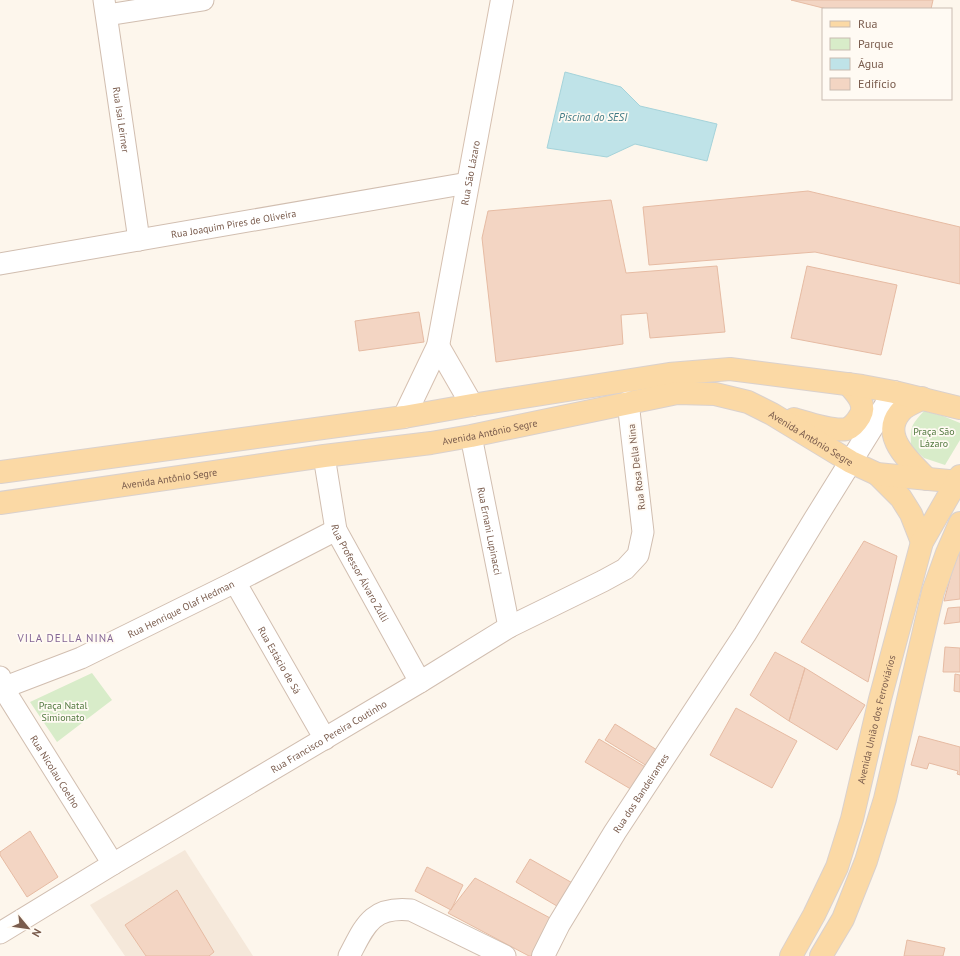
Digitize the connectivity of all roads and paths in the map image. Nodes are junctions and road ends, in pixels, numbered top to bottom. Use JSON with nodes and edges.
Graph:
{"nodes":[{"id":1,"x":203,"y":0,"type":"edge"},
{"id":2,"x":502,"y":0,"type":"edge"},
{"id":3,"x":105,"y":8,"type":"edge"},
{"id":4,"x":468,"y":183,"type":"junction"},
{"id":5,"x":139,"y":240,"type":"junction"},
{"id":6,"x":0,"y":264,"type":"edge"},
{"id":7,"x":438,"y":346,"type":"junction"},
{"id":8,"x":848,"y":384,"type":"junction"},
{"id":9,"x":894,"y":392,"type":"junction"},
{"id":10,"x":922,"y":398,"type":"junction"},
{"id":11,"x":628,"y":402,"type":"junction"},
{"id":12,"x":472,"y":405,"type":"junction"},
{"id":13,"x":960,"y":408,"type":"edge"},
{"id":14,"x":772,"y":414,"type":"junction"},
{"id":15,"x":404,"y":417,"type":"junction"},
{"id":16,"x":471,"y":436,"type":"junction"},
{"id":17,"x":431,"y":443,"type":"junction"},
{"id":18,"x":324,"y":456,"type":"junction"},
{"id":19,"x":851,"y":462,"type":"junction"},
{"id":20,"x":0,"y":472,"type":"edge"},
{"id":21,"x":877,"y":474,"type":"junction"},
{"id":22,"x":927,"y":479,"type":"junction"},
{"id":23,"x":959,"y":480,"type":"edge"},
{"id":24,"x":0,"y":503,"type":"edge"},
{"id":25,"x":960,"y":523,"type":"edge"},
{"id":26,"x":336,"y":530,"type":"junction"},
{"id":27,"x":643,"y":532,"type":"joint"},
{"id":28,"x":922,"y":542,"type":"junction"},
{"id":29,"x":236,"y":582,"type":"junction"},
{"id":30,"x":509,"y":627,"type":"junction"},
{"id":31,"x":420,"y":682,"type":"junction"},
{"id":32,"x":1,"y":685,"type":"edge"},
{"id":33,"x":324,"y":739,"type":"junction"},
{"id":34,"x":113,"y":864,"type":"junction"},
{"id":35,"x":0,"y":933,"type":"edge"},
{"id":36,"x":349,"y":956,"type":"edge"},
{"id":37,"x":505,"y":956,"type":"edge"},
{"id":38,"x":543,"y":956,"type":"edge"},
{"id":39,"x":791,"y":956,"type":"edge"},
{"id":40,"x":821,"y":956,"type":"edge"}],
"edges":[{"from":1,"to":3,"type":"street"},
{"from":2,"to":4,"type":"street","name":"Rua São Lázaro"},
{"from":3,"to":5,"type":"street","name":"Rua Isai Leirner"},
{"from":4,"to":5,"type":"street","name":"Rua Joaquim Pires de Oliveira"},
{"from":4,"to":7,"type":"street","name":"Rua São Lázaro"},
{"from":5,"to":6,"type":"street","name":"Rua Joaquim Pires de Oliveira"},
{"from":7,"to":12,"type":"street"},
{"from":7,"to":15,"type":"street","name":"Rua São Lázaro"},
{"from":8,"to":9,"type":"main road"},
{"from":8,"to":12,"type":"main road"},
{"from":8,"to":14,"type":"main road"},
{"from":9,"to":10,"type":"main road"},
{"from":9,"to":19,"type":"street","name":"Rua dos Bandeirantes"},
{"from":10,"to":13,"type":"main road"},
{"from":10,"to":22,"type":"main road"},
{"from":11,"to":14,"type":"main road","name":"Avenida Antônio Segre"},
{"from":11,"to":16,"type":"main road","name":"Avenida Antônio Segre"},
{"from":11,"to":27,"type":"street","name":"Rua Rosa Della Nina"},
{"from":12,"to":15,"type":"main road"},
{"from":12,"to":17,"type":"main road"},
{"from":14,"to":19,"type":"main road","name":"Avenida Antônio Segre"},
{"from":15,"to":20,"type":"main road"},
{"from":16,"to":17,"type":"main road","name":"Avenida Antônio Segre"},
{"from":16,"to":30,"type":"street","name":"Rua Ernani Lupinacci"},
{"from":17,"to":18,"type":"main road","name":"Avenida Antônio Segre"},
{"from":18,"to":24,"type":"main road","name":"Avenida Antônio Segre"},
{"from":18,"to":26,"type":"street","name":"Rua Professor Álvaro Zulli"},
{"from":19,"to":21,"type":"main road","name":"Avenida Antônio Segre"},
{"from":19,"to":38,"type":"street","name":"Rua dos Bandeirantes"},
{"from":21,"to":22,"type":"main road","name":"Avenida Antônio Segre"},
{"from":21,"to":28,"type":"main road"},
{"from":22,"to":23,"type":"main road","name":"Avenida Antônio Segre"},
{"from":23,"to":28,"type":"main road","name":"Avenida União dos Ferroviários"},
{"from":25,"to":40,"type":"main road"},
{"from":26,"to":29,"type":"street","name":"Rua Henrique Olaf Hedman"},
{"from":26,"to":31,"type":"street","name":"Rua Professor Álvaro Zulli"},
{"from":27,"to":30,"type":"street","name":"Rua Francisco Pereira Coutinho"},
{"from":28,"to":39,"type":"main road","name":"Avenida União dos Ferroviários"},
{"from":29,"to":32,"type":"street","name":"Rua Henrique Olaf Hedman"},
{"from":29,"to":33,"type":"street","name":"Rua Estácio de Sá"},
{"from":30,"to":31,"type":"street","name":"Rua Francisco Pereira Coutinho"},
{"from":31,"to":33,"type":"street","name":"Rua Francisco Pereira Coutinho"},
{"from":32,"to":34,"type":"street","name":"Rua Nicolau Coelho"},
{"from":33,"to":34,"type":"street","name":"Rua Francisco Pereira Coutinho"},
{"from":34,"to":35,"type":"street","name":"Rua Francisco Pereira Coutinho"},
{"from":36,"to":37,"type":"street"}]}
